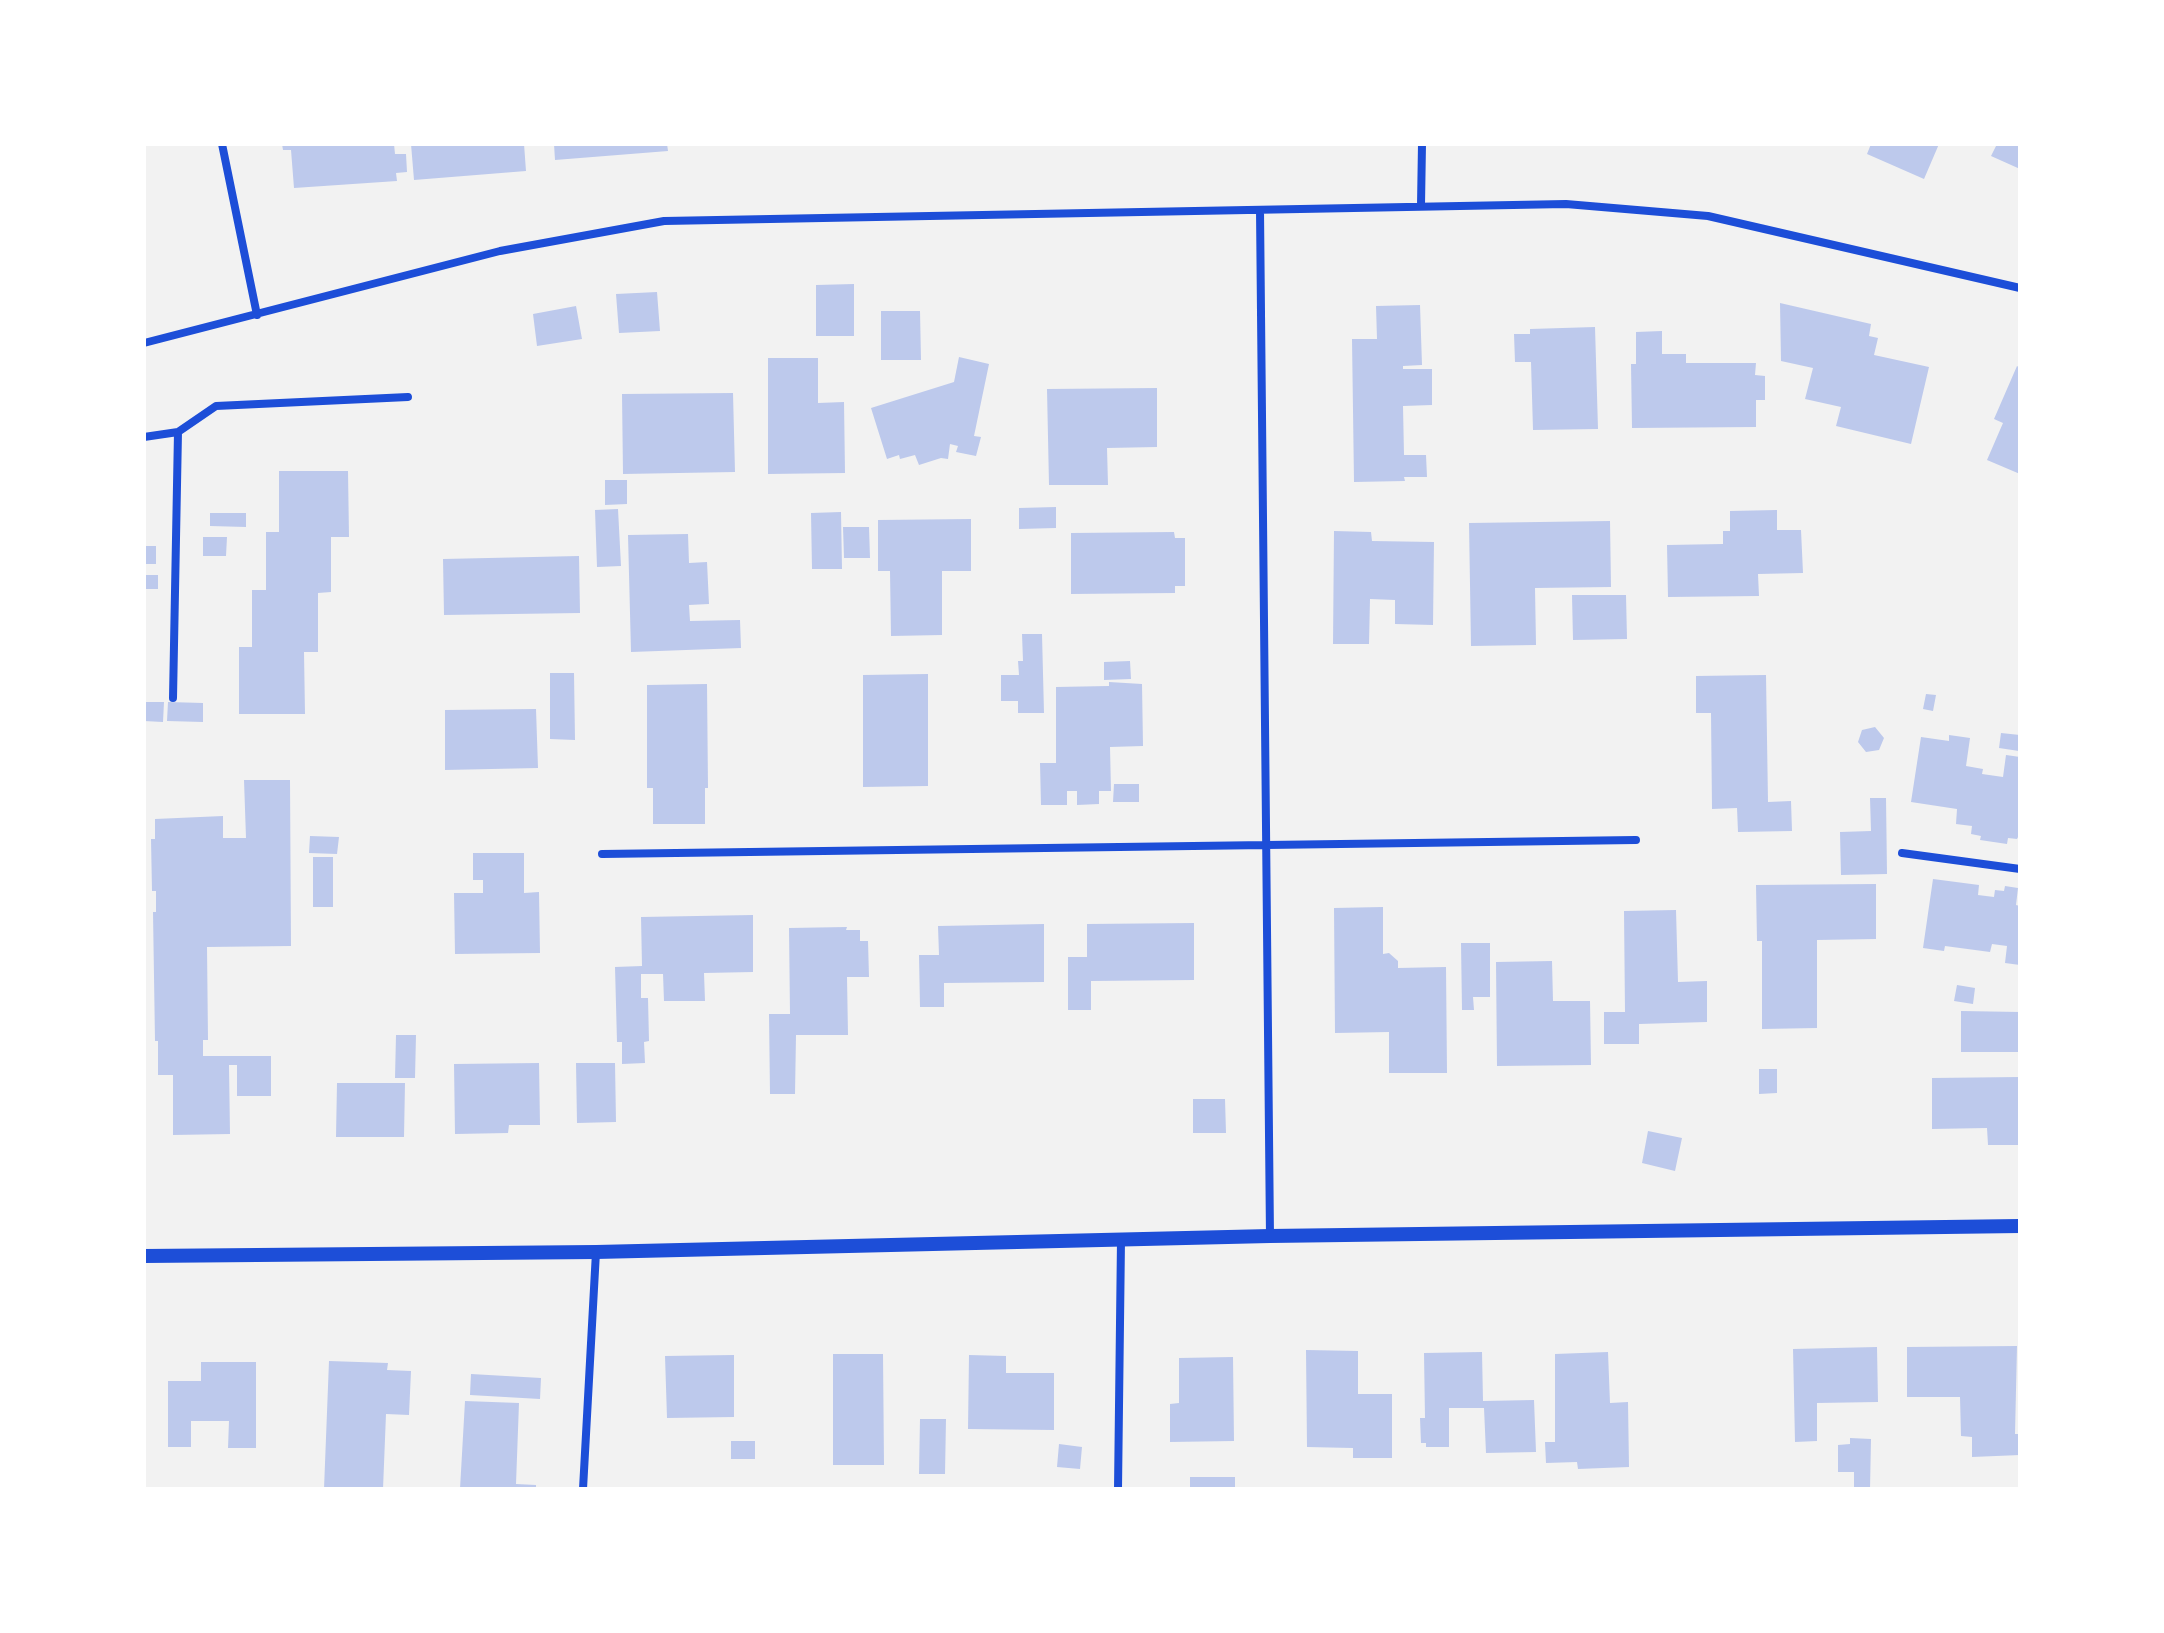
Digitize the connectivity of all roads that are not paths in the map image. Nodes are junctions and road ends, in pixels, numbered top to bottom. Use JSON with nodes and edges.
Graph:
{"nodes":[{"id":1,"x":222,"y":144,"type":"edge"},
{"id":2,"x":1422,"y":144,"type":"edge"},
{"id":3,"x":1421,"y":205,"type":"junction"},
{"id":4,"x":1260,"y":210,"type":"junction"},
{"id":5,"x":2020,"y":288,"type":"edge"},
{"id":6,"x":257,"y":315,"type":"junction"},
{"id":7,"x":144,"y":343,"type":"edge"},
{"id":8,"x":408,"y":397,"type":"dead end"},
{"id":9,"x":178,"y":432,"type":"junction"},
{"id":10,"x":144,"y":437,"type":"edge"},
{"id":11,"x":173,"y":698,"type":"dead end"},
{"id":12,"x":1636,"y":840,"type":"dead end"},
{"id":13,"x":1268,"y":846,"type":"junction"},
{"id":14,"x":1902,"y":853,"type":"dead end"},
{"id":15,"x":602,"y":854,"type":"dead end"},
{"id":16,"x":2020,"y":869,"type":"edge"},
{"id":17,"x":2020,"y":1226,"type":"edge"},
{"id":18,"x":1270,"y":1236,"type":"junction"},
{"id":19,"x":1121,"y":1240,"type":"junction"},
{"id":20,"x":596,"y":1252,"type":"junction"},
{"id":21,"x":144,"y":1256,"type":"edge"},
{"id":22,"x":583,"y":1489,"type":"edge"},
{"id":23,"x":1118,"y":1489,"type":"edge"}],
"edges":[{"from":1,"to":6,"type":"street"},
{"from":2,"to":3,"type":"street"},
{"from":3,"to":4,"type":"street"},
{"from":3,"to":5,"type":"street"},
{"from":4,"to":6,"type":"street"},
{"from":4,"to":13,"type":"street"},
{"from":6,"to":7,"type":"street"},
{"from":8,"to":9,"type":"street"},
{"from":9,"to":10,"type":"street"},
{"from":9,"to":11,"type":"street"},
{"from":12,"to":13,"type":"street"},
{"from":13,"to":15,"type":"street"},
{"from":13,"to":18,"type":"street"},
{"from":14,"to":16,"type":"street"},
{"from":17,"to":18,"type":"street"},
{"from":18,"to":19,"type":"street"},
{"from":19,"to":20,"type":"street"},
{"from":19,"to":23,"type":"street"},
{"from":20,"to":21,"type":"street"},
{"from":20,"to":22,"type":"street"}]}
